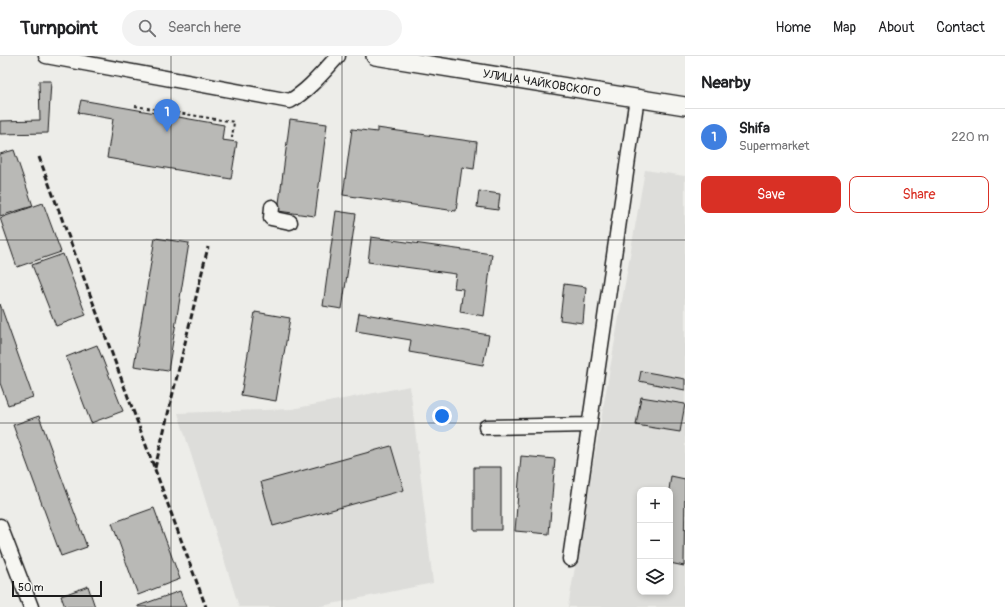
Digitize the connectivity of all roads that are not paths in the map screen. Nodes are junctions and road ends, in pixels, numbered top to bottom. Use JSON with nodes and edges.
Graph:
{"nodes":[{"id":1,"x":46,"y":56,"type":"edge"},
{"id":2,"x":338,"y":56,"type":"edge"},
{"id":3,"x":375,"y":56,"type":"edge"},
{"id":4,"x":637,"y":97,"type":"junction"},
{"id":5,"x":685,"y":106,"type":"edge"},
{"id":6,"x":272,"y":206,"type":"dead end"},
{"id":7,"x":290,"y":222,"type":"dead end"},
{"id":8,"x":589,"y":425,"type":"junction"},
{"id":9,"x":486,"y":427,"type":"dead end"},
{"id":10,"x":0,"y":526,"type":"edge"},
{"id":11,"x":570,"y":559,"type":"dead end"},
{"id":12,"x":31,"y":607,"type":"edge"}],
"edges":[{"from":1,"to":2,"type":"lane"},
{"from":3,"to":4,"type":"main road","name":"УЛИЦА ЧАЙКОВСКОГО"},
{"from":4,"to":5,"type":"main road","name":"УЛИЦА ЧАЙКОВСКОГО"},
{"from":4,"to":8,"type":"lane"},
{"from":6,"to":7,"type":"lane"},
{"from":8,"to":9,"type":"lane"},
{"from":8,"to":11,"type":"lane"},
{"from":10,"to":12,"type":"lane"}]}
